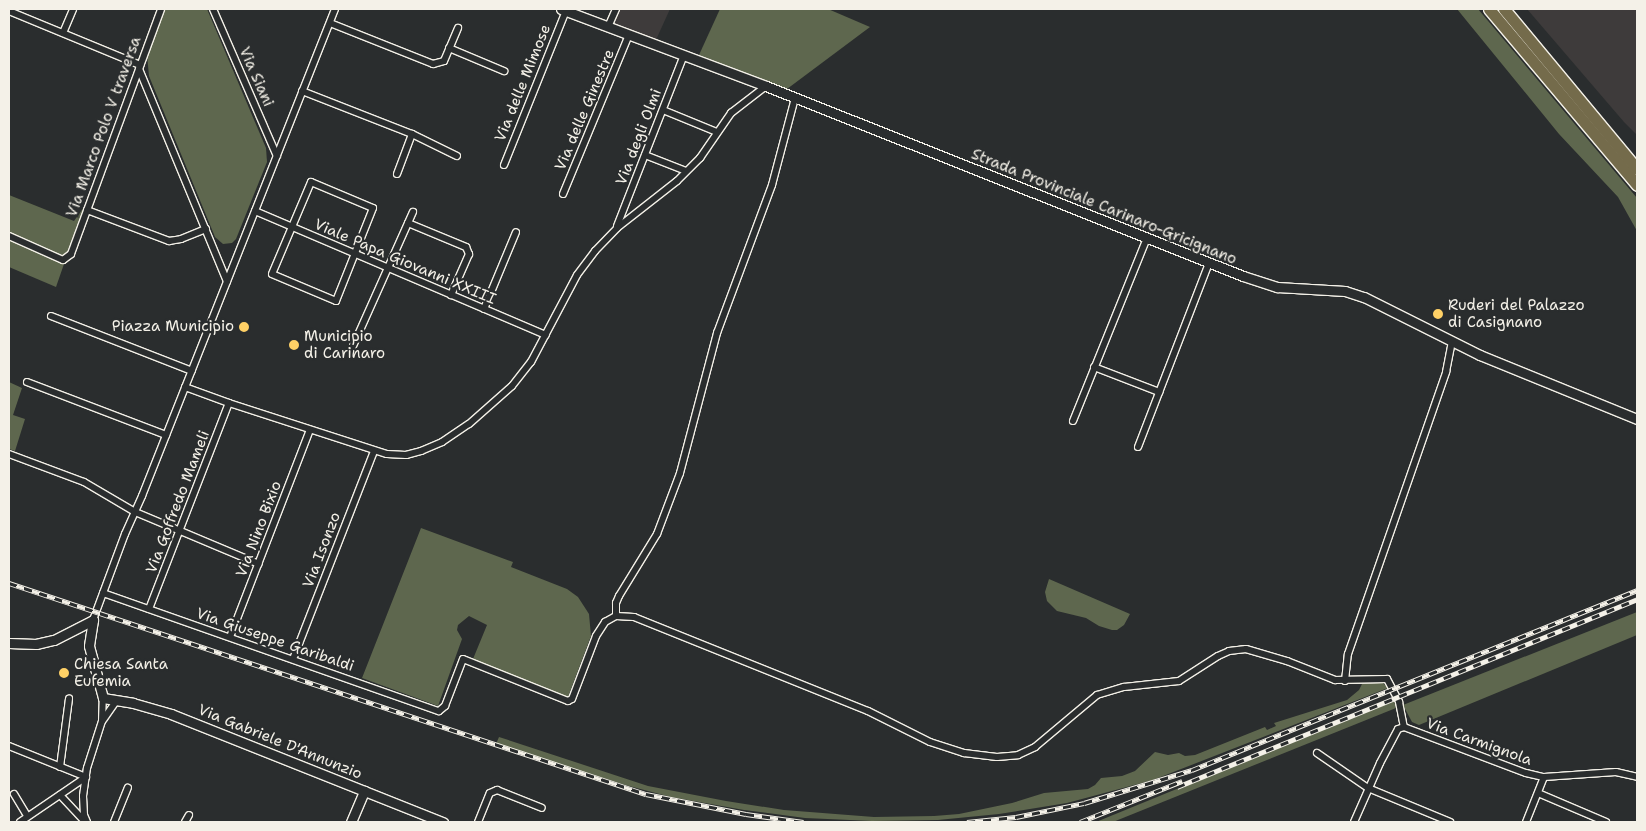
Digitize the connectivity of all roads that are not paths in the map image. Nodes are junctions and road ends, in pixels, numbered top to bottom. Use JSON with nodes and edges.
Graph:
{"nodes":[{"id":1,"x":73,"y":9,"type":"edge"},
{"id":2,"x":160,"y":9,"type":"edge"},
{"id":3,"x":213,"y":9,"type":"edge"},
{"id":4,"x":335,"y":9,"type":"edge"},
{"id":5,"x":616,"y":9,"type":"edge"},
{"id":6,"x":1489,"y":9,"type":"edge"},
{"id":7,"x":1504,"y":9,"type":"edge"},
{"id":8,"x":564,"y":10,"type":"edge"},
{"id":9,"x":9,"y":11,"type":"edge"},
{"id":10,"x":330,"y":23,"type":"junction"},
{"id":11,"x":608,"y":27,"type":"junction"},
{"id":12,"x":458,"y":28,"type":"dead end"},
{"id":13,"x":63,"y":33,"type":"junction"},
{"id":14,"x":630,"y":35,"type":"junction"},
{"id":15,"x":449,"y":48,"type":"junction"},
{"id":16,"x":684,"y":55,"type":"junction"},
{"id":17,"x":139,"y":67,"type":"junction"},
{"id":18,"x":504,"y":71,"type":"dead end"},
{"id":19,"x":766,"y":86,"type":"junction"},
{"id":20,"x":302,"y":91,"type":"junction"},
{"id":21,"x":795,"y":98,"type":"junction"},
{"id":22,"x":663,"y":110,"type":"junction"},
{"id":23,"x":718,"y":132,"type":"junction"},
{"id":24,"x":412,"y":134,"type":"junction"},
{"id":25,"x":645,"y":155,"type":"junction"},
{"id":26,"x":277,"y":156,"type":"junction"},
{"id":27,"x":457,"y":156,"type":"dead end"},
{"id":28,"x":504,"y":165,"type":"dead end"},
{"id":29,"x":1637,"y":168,"type":"edge"},
{"id":30,"x":686,"y":172,"type":"junction"},
{"id":31,"x":397,"y":174,"type":"dead end"},
{"id":32,"x":1637,"y":185,"type":"edge"},
{"id":33,"x":563,"y":194,"type":"dead end"},
{"id":34,"x":87,"y":210,"type":"junction"},
{"id":35,"x":255,"y":211,"type":"junction"},
{"id":36,"x":413,"y":212,"type":"dead end"},
{"id":37,"x":408,"y":223,"type":"junction"},
{"id":38,"x":293,"y":227,"type":"junction"},
{"id":39,"x":616,"y":228,"type":"junction"},
{"id":40,"x":206,"y":229,"type":"junction"},
{"id":41,"x":516,"y":232,"type":"dead end"},
{"id":42,"x":9,"y":236,"type":"edge"},
{"id":43,"x":1147,"y":238,"type":"junction"},
{"id":44,"x":356,"y":254,"type":"junction"},
{"id":45,"x":1210,"y":263,"type":"junction"},
{"id":46,"x":388,"y":268,"type":"junction"},
{"id":47,"x":227,"y":281,"type":"junction"},
{"id":48,"x":451,"y":295,"type":"junction"},
{"id":49,"x":484,"y":309,"type":"junction"},
{"id":50,"x":51,"y":316,"type":"dead end"},
{"id":51,"x":546,"y":335,"type":"junction"},
{"id":52,"x":1452,"y":342,"type":"junction"},
{"id":53,"x":354,"y":346,"type":"dead end"},
{"id":54,"x":1094,"y":367,"type":"junction"},
{"id":55,"x":192,"y":370,"type":"junction"},
{"id":56,"x":27,"y":382,"type":"dead end"},
{"id":57,"x":185,"y":387,"type":"junction"},
{"id":58,"x":1159,"y":392,"type":"junction"},
{"id":59,"x":230,"y":404,"type":"junction"},
{"id":60,"x":1637,"y":418,"type":"edge"},
{"id":61,"x":1073,"y":421,"type":"dead end"},
{"id":62,"x":310,"y":430,"type":"junction"},
{"id":63,"x":166,"y":435,"type":"junction"},
{"id":64,"x":1138,"y":446,"type":"dead end"},
{"id":65,"x":374,"y":451,"type":"junction"},
{"id":66,"x":9,"y":454,"type":"edge"},
{"id":67,"x":135,"y":512,"type":"junction"},
{"id":68,"x":180,"y":531,"type":"junction"},
{"id":69,"x":259,"y":564,"type":"junction"},
{"id":70,"x":103,"y":592,"type":"junction"},
{"id":71,"x":149,"y":609,"type":"junction"},
{"id":72,"x":616,"y":616,"type":"junction"},
{"id":73,"x":93,"y":620,"type":"junction"},
{"id":74,"x":230,"y":637,"type":"junction"},
{"id":75,"x":9,"y":643,"type":"edge"},
{"id":76,"x":293,"y":659,"type":"junction"},
{"id":77,"x":1345,"y":681,"type":"junction"},
{"id":78,"x":103,"y":698,"type":"junction"},
{"id":79,"x":69,"y":699,"type":"dead end"},
{"id":80,"x":117,"y":700,"type":"junction"},
{"id":81,"x":102,"y":721,"type":"junction"},
{"id":82,"x":1404,"y":727,"type":"junction"},
{"id":83,"x":9,"y":746,"type":"edge"},
{"id":84,"x":1316,"y":752,"type":"dead end"},
{"id":85,"x":60,"y":767,"type":"junction"},
{"id":86,"x":86,"y":777,"type":"junction"},
{"id":87,"x":1544,"y":777,"type":"junction"},
{"id":88,"x":1637,"y":777,"type":"edge"},
{"id":89,"x":128,"y":788,"type":"dead end"},
{"id":90,"x":1368,"y":788,"type":"junction"},
{"id":91,"x":364,"y":791,"type":"junction"},
{"id":92,"x":1538,"y":793,"type":"junction"},
{"id":93,"x":14,"y":794,"type":"dead end"},
{"id":94,"x":60,"y":795,"type":"junction"},
{"id":95,"x":542,"y":808,"type":"dead end"},
{"id":96,"x":189,"y":815,"type":"dead end"},
{"id":97,"x":27,"y":816,"type":"junction"},
{"id":98,"x":20,"y":822,"type":"edge"},
{"id":99,"x":86,"y":822,"type":"edge"},
{"id":100,"x":114,"y":822,"type":"edge"},
{"id":101,"x":185,"y":822,"type":"edge"},
{"id":102,"x":352,"y":822,"type":"edge"},
{"id":103,"x":443,"y":822,"type":"edge"},
{"id":104,"x":478,"y":822,"type":"edge"},
{"id":105,"x":1354,"y":822,"type":"edge"},
{"id":106,"x":1450,"y":822,"type":"edge"},
{"id":107,"x":1526,"y":822,"type":"edge"},
{"id":108,"x":1606,"y":822,"type":"edge"}],
"edges":[{"from":1,"to":13,"type":"street"},
{"from":2,"to":17,"type":"street","name":"Via Marco Polo V traversa"},
{"from":3,"to":26,"type":"street","name":"Via Siani"},
{"from":4,"to":10,"type":"street"},
{"from":5,"to":11,"type":"street"},
{"from":6,"to":32,"type":"highway"},
{"from":7,"to":29,"type":"highway"},
{"from":8,"to":11,"type":"street","name":"Strada Provinciale Carinaro-Gricignano"},
{"from":8,"to":28,"type":"street","name":"Via delle Mimose"},
{"from":9,"to":13,"type":"street"},
{"from":10,"to":15,"type":"street"},
{"from":10,"to":20,"type":"street"},
{"from":11,"to":14,"type":"street","name":"Strada Provinciale Carinaro-Gricignano"},
{"from":12,"to":15,"type":"street"},
{"from":13,"to":17,"type":"street"},
{"from":14,"to":16,"type":"street","name":"Strada Provinciale Carinaro-Gricignano"},
{"from":14,"to":33,"type":"street","name":"Via delle Ginestre"},
{"from":15,"to":18,"type":"street"},
{"from":16,"to":19,"type":"street","name":"Strada Provinciale Carinaro-Gricignano"},
{"from":16,"to":22,"type":"street","name":"Via degli Olmi"},
{"from":17,"to":34,"type":"street","name":"Via Marco Polo V traversa"},
{"from":17,"to":40,"type":"street"},
{"from":19,"to":21,"type":"street","name":"Strada Provinciale Carinaro-Gricignano"},
{"from":19,"to":23,"type":"street"},
{"from":20,"to":24,"type":"street"},
{"from":20,"to":26,"type":"street"},
{"from":21,"to":43,"type":"street","name":"Strada Provinciale Carinaro-Gricignano"},
{"from":21,"to":72,"type":"street"},
{"from":22,"to":23,"type":"street"},
{"from":22,"to":25,"type":"street","name":"Via degli Olmi"},
{"from":23,"to":30,"type":"street"},
{"from":24,"to":27,"type":"street"},
{"from":24,"to":31,"type":"street"},
{"from":25,"to":30,"type":"street"},
{"from":25,"to":39,"type":"street","name":"Via degli Olmi"},
{"from":26,"to":35,"type":"street"},
{"from":30,"to":39,"type":"street"},
{"from":34,"to":40,"type":"street"},
{"from":34,"to":42,"type":"street","name":"Via Marco Polo V traversa"},
{"from":35,"to":38,"type":"street","name":"Viale Papa Giovanni XXIII"},
{"from":35,"to":47,"type":"street"},
{"from":36,"to":37,"type":"street"},
{"from":37,"to":46,"type":"street"},
{"from":37,"to":48,"type":"street"},
{"from":38,"to":44,"type":"street","name":"Viale Papa Giovanni XXIII"},
{"from":38,"to":44,"type":"street"},
{"from":38,"to":44,"type":"street"},
{"from":39,"to":51,"type":"street"},
{"from":40,"to":47,"type":"street"},
{"from":41,"to":49,"type":"street"},
{"from":43,"to":45,"type":"street","name":"Strada Provinciale Carinaro-Gricignano"},
{"from":43,"to":54,"type":"street"},
{"from":44,"to":46,"type":"street","name":"Viale Papa Giovanni XXIII"},
{"from":45,"to":52,"type":"street","name":"Strada Provinciale Carinaro-Gricignano"},
{"from":45,"to":58,"type":"street"},
{"from":46,"to":48,"type":"street","name":"Viale Papa Giovanni XXIII"},
{"from":46,"to":53,"type":"street"},
{"from":47,"to":55,"type":"street"},
{"from":48,"to":49,"type":"street","name":"Viale Papa Giovanni XXIII"},
{"from":49,"to":51,"type":"street","name":"Viale Papa Giovanni XXIII"},
{"from":50,"to":55,"type":"street"},
{"from":51,"to":65,"type":"street"},
{"from":52,"to":60,"type":"street","name":"Strada Provinciale Carinaro-Gricignano"},
{"from":52,"to":77,"type":"street"},
{"from":54,"to":58,"type":"street"},
{"from":54,"to":61,"type":"street"},
{"from":55,"to":57,"type":"street"},
{"from":56,"to":63,"type":"street"},
{"from":57,"to":59,"type":"street"},
{"from":57,"to":63,"type":"street"},
{"from":58,"to":64,"type":"street"},
{"from":59,"to":62,"type":"street"},
{"from":59,"to":68,"type":"street","name":"Via Goffredo Mameli"},
{"from":62,"to":65,"type":"street"},
{"from":62,"to":69,"type":"street","name":"Via Nino Bixio"},
{"from":63,"to":67,"type":"street"},
{"from":65,"to":76,"type":"street","name":"Via Isonzo"},
{"from":66,"to":67,"type":"street"},
{"from":67,"to":68,"type":"street"},
{"from":67,"to":70,"type":"street"},
{"from":68,"to":69,"type":"street"},
{"from":68,"to":71,"type":"street","name":"Via Goffredo Mameli"},
{"from":69,"to":74,"type":"street","name":"Via Nino Bixio"},
{"from":70,"to":71,"type":"street","name":"Via Giuseppe Garibaldi"},
{"from":70,"to":73,"type":"street"},
{"from":71,"to":74,"type":"street","name":"Via Giuseppe Garibaldi"},
{"from":72,"to":76,"type":"street","name":"Via Giuseppe Garibaldi"},
{"from":72,"to":77,"type":"street","name":"Via Carmignola"},
{"from":73,"to":75,"type":"street"},
{"from":73,"to":78,"type":"street"},
{"from":74,"to":76,"type":"street","name":"Via Giuseppe Garibaldi"},
{"from":77,"to":82,"type":"street","name":"Via Carmignola"},
{"from":78,"to":80,"type":"street","name":"Via Gabriele D'Annunzio"},
{"from":78,"to":81,"type":"street"},
{"from":79,"to":85,"type":"street"},
{"from":80,"to":81,"type":"street"},
{"from":80,"to":91,"type":"street","name":"Via Gabriele D'Annunzio"},
{"from":81,"to":86,"type":"street"},
{"from":82,"to":87,"type":"street","name":"Via Carmignola"},
{"from":82,"to":90,"type":"street"},
{"from":83,"to":85,"type":"street"},
{"from":84,"to":90,"type":"street"},
{"from":85,"to":86,"type":"street"},
{"from":86,"to":94,"type":"street"},
{"from":86,"to":99,"type":"street"},
{"from":87,"to":88,"type":"street","name":"Via Carmignola"},
{"from":87,"to":92,"type":"street"},
{"from":89,"to":100,"type":"street"},
{"from":90,"to":105,"type":"street"},
{"from":90,"to":106,"type":"street"},
{"from":91,"to":102,"type":"street"},
{"from":91,"to":103,"type":"street","name":"Via Gabriele D'Annunzio"},
{"from":92,"to":107,"type":"street"},
{"from":92,"to":108,"type":"street"},
{"from":93,"to":97,"type":"street"},
{"from":94,"to":97,"type":"street"},
{"from":94,"to":99,"type":"street"},
{"from":95,"to":104,"type":"street"},
{"from":96,"to":101,"type":"street"},
{"from":97,"to":98,"type":"street"}]}
